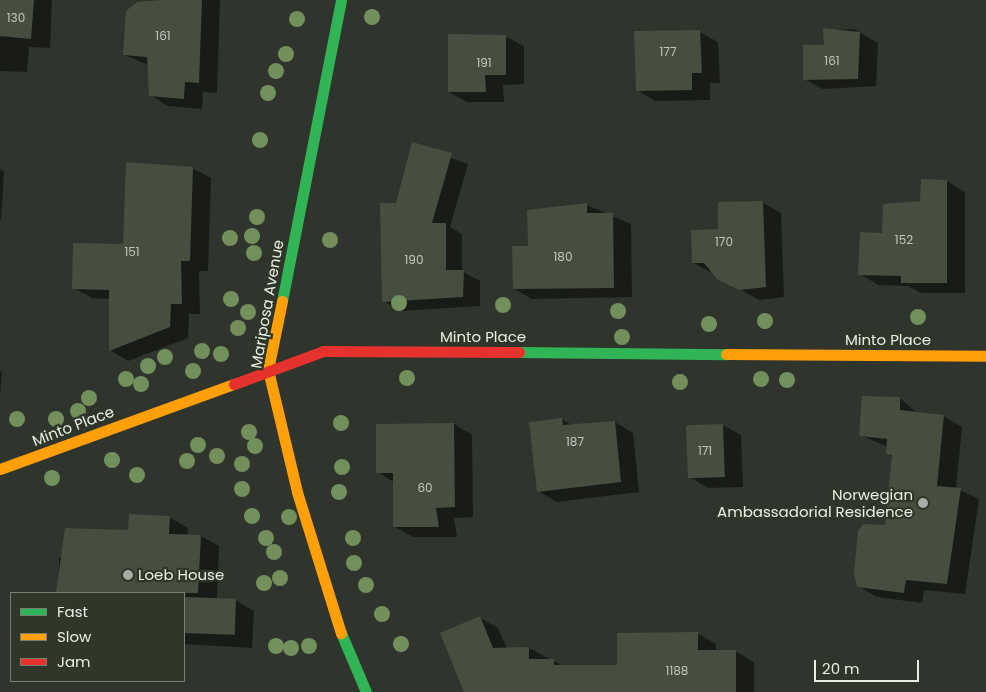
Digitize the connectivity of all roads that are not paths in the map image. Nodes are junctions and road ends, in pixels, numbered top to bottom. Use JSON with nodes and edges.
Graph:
{"nodes":[{"id":1,"x":341,"y":0,"type":"edge"},
{"id":2,"x":986,"y":356,"type":"edge"},
{"id":3,"x":268,"y":370,"type":"junction"},
{"id":4,"x":0,"y":469,"type":"edge"},
{"id":5,"x":366,"y":692,"type":"edge"}],
"edges":[{"from":1,"to":3,"type":"street","name":"Mariposa Avenue"},
{"from":2,"to":3,"type":"street","name":"Minto Place"},
{"from":3,"to":4,"type":"street","name":"Minto Place"},
{"from":3,"to":5,"type":"street","name":"Mariposa Avenue"}]}
